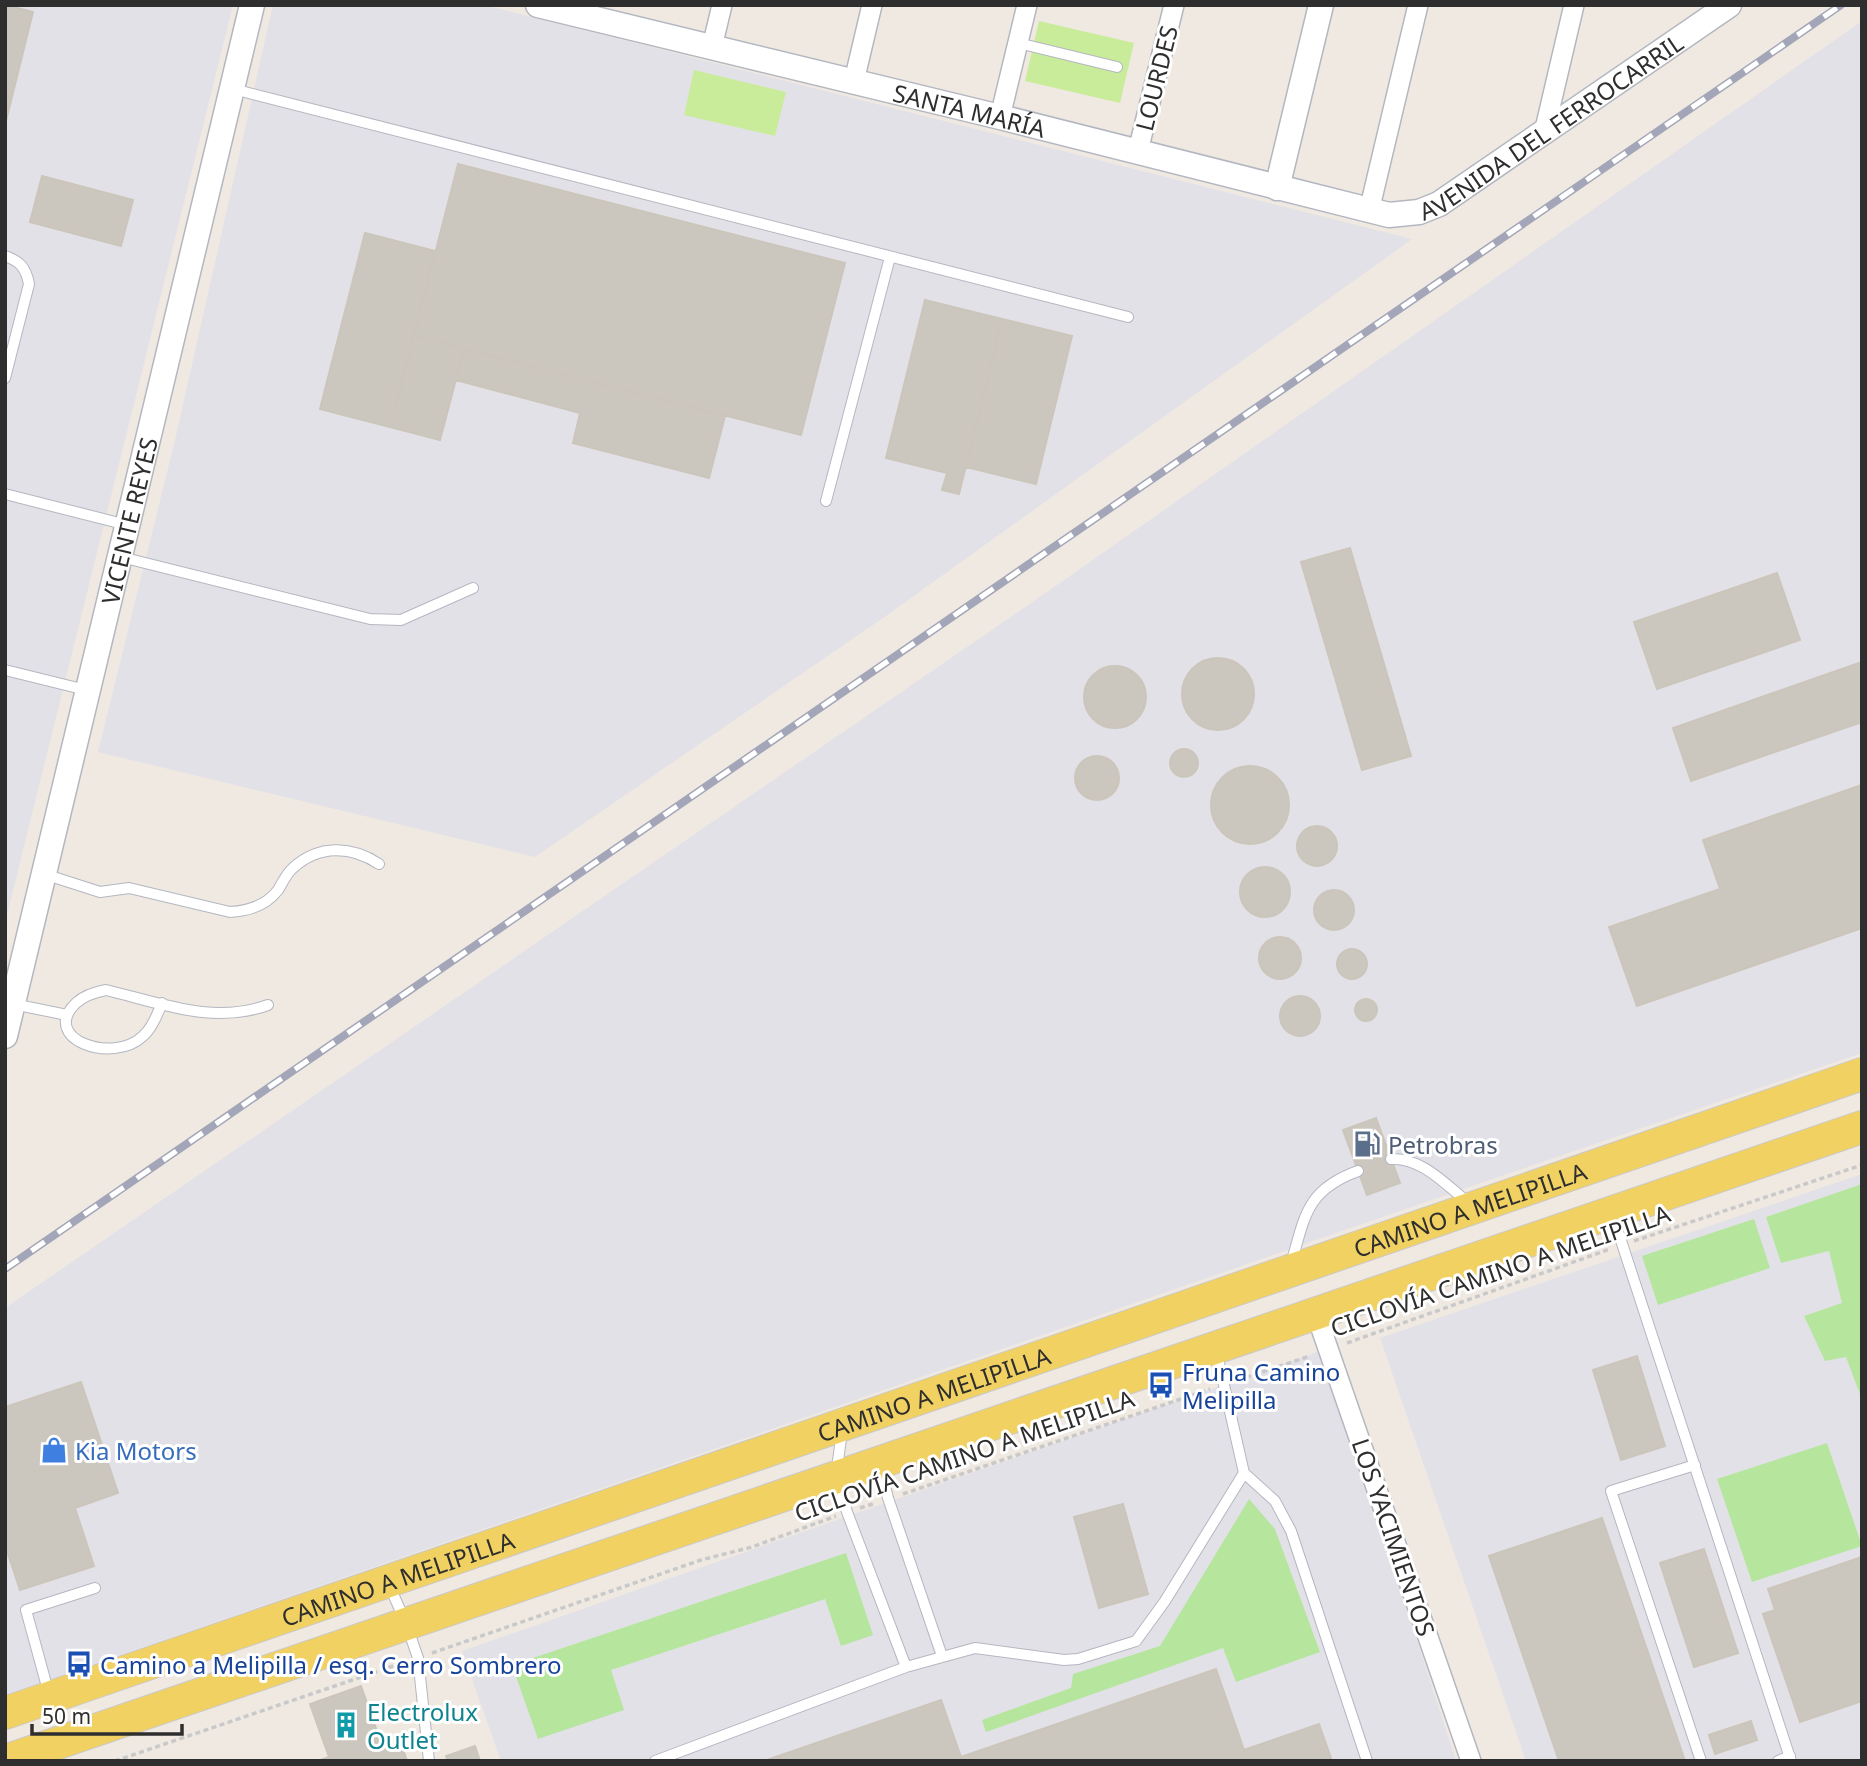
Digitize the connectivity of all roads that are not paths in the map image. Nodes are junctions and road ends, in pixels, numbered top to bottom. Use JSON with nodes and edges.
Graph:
{"nodes":[{"id":1,"x":252,"y":5,"type":"edge"},
{"id":2,"x":538,"y":5,"type":"edge"},
{"id":3,"x":722,"y":5,"type":"edge"},
{"id":4,"x":872,"y":5,"type":"edge"},
{"id":5,"x":1027,"y":5,"type":"edge"},
{"id":6,"x":1174,"y":5,"type":"edge"},
{"id":7,"x":1321,"y":5,"type":"edge"},
{"id":8,"x":1418,"y":5,"type":"edge"},
{"id":9,"x":1574,"y":5,"type":"edge"},
{"id":10,"x":1723,"y":8,"type":"edge"},
{"id":11,"x":568,"y":9,"type":"edge"},
{"id":12,"x":1018,"y":43,"type":"junction"},
{"id":13,"x":712,"y":47,"type":"junction"},
{"id":14,"x":1117,"y":67,"type":"dead end"},
{"id":15,"x":854,"y":81,"type":"junction"},
{"id":16,"x":232,"y":89,"type":"junction"},
{"id":17,"x":1000,"y":117,"type":"junction"},
{"id":18,"x":1544,"y":133,"type":"junction"},
{"id":19,"x":1138,"y":151,"type":"junction"},
{"id":20,"x":1277,"y":188,"type":"junction"},
{"id":21,"x":1369,"y":211,"type":"junction"},
{"id":22,"x":1403,"y":214,"type":"joint"},
{"id":23,"x":5,"y":256,"type":"edge"},
{"id":24,"x":890,"y":257,"type":"junction"},
{"id":25,"x":1128,"y":317,"type":"dead end"},
{"id":26,"x":5,"y":378,"type":"edge"},
{"id":27,"x":5,"y":494,"type":"edge"},
{"id":28,"x":826,"y":501,"type":"dead end"},
{"id":29,"x":128,"y":525,"type":"junction"},
{"id":30,"x":121,"y":557,"type":"junction"},
{"id":31,"x":473,"y":588,"type":"dead end"},
{"id":32,"x":5,"y":670,"type":"edge"},
{"id":33,"x":88,"y":690,"type":"junction"},
{"id":34,"x":379,"y":864,"type":"dead end"},
{"id":35,"x":43,"y":874,"type":"junction"},
{"id":36,"x":162,"y":1003,"type":"junction"},
{"id":37,"x":13,"y":1004,"type":"junction"},
{"id":38,"x":268,"y":1005,"type":"dead end"},
{"id":39,"x":67,"y":1015,"type":"junction"},
{"id":40,"x":5,"y":1036,"type":"edge"},
{"id":41,"x":1862,"y":1074,"type":"edge"},
{"id":42,"x":1862,"y":1127,"type":"edge"},
{"id":43,"x":1391,"y":1159,"type":"dead end"},
{"id":44,"x":1358,"y":1171,"type":"dead end"},
{"id":45,"x":1476,"y":1208,"type":"junction"},
{"id":46,"x":1612,"y":1213,"type":"junction"},
{"id":47,"x":1289,"y":1272,"type":"junction"},
{"id":48,"x":1316,"y":1314,"type":"junction"},
{"id":49,"x":1216,"y":1348,"type":"junction"},
{"id":50,"x":843,"y":1424,"type":"junction"},
{"id":51,"x":879,"y":1462,"type":"junction"},
{"id":52,"x":1695,"y":1465,"type":"junction"},
{"id":53,"x":1244,"y":1473,"type":"junction"},
{"id":54,"x":836,"y":1476,"type":"junction"},
{"id":55,"x":388,"y":1581,"type":"junction"},
{"id":56,"x":95,"y":1588,"type":"dead end"},
{"id":57,"x":406,"y":1623,"type":"junction"},
{"id":58,"x":942,"y":1656,"type":"junction"},
{"id":59,"x":906,"y":1667,"type":"junction"},
{"id":60,"x":50,"y":1698,"type":"junction"},
{"id":61,"x":5,"y":1713,"type":"edge"},
{"id":62,"x":21,"y":1758,"type":"edge"},
{"id":63,"x":1790,"y":1759,"type":"edge"},
{"id":64,"x":429,"y":1761,"type":"edge"},
{"id":65,"x":655,"y":1761,"type":"edge"},
{"id":66,"x":1367,"y":1761,"type":"edge"},
{"id":67,"x":1471,"y":1761,"type":"edge"},
{"id":68,"x":1701,"y":1761,"type":"edge"},
{"id":69,"x":1778,"y":1761,"type":"edge"}],
"edges":[{"from":1,"to":16,"type":"street","name":"VICENTE REYES"},
{"from":2,"to":11,"type":"street","name":"SANTA MARÍA"},
{"from":3,"to":13,"type":"street"},
{"from":4,"to":15,"type":"street"},
{"from":5,"to":12,"type":"street"},
{"from":6,"to":19,"type":"street","name":"LOURDES"},
{"from":7,"to":20,"type":"street"},
{"from":8,"to":21,"type":"street"},
{"from":9,"to":18,"type":"street"},
{"from":10,"to":18,"type":"street","name":"AVENIDA DEL FERROCARRIL"},
{"from":11,"to":13,"type":"street","name":"SANTA MARÍA"},
{"from":12,"to":14,"type":"lane"},
{"from":12,"to":17,"type":"street"},
{"from":13,"to":15,"type":"street","name":"SANTA MARÍA"},
{"from":15,"to":17,"type":"street","name":"SANTA MARÍA"},
{"from":16,"to":24,"type":"lane"},
{"from":16,"to":29,"type":"street","name":"VICENTE REYES"},
{"from":17,"to":19,"type":"street","name":"SANTA MARÍA"},
{"from":18,"to":22,"type":"street","name":"AVENIDA DEL FERROCARRIL"},
{"from":19,"to":20,"type":"street","name":"SANTA MARÍA"},
{"from":20,"to":21,"type":"street","name":"SANTA MARÍA"},
{"from":21,"to":22,"type":"street","name":"SANTA MARÍA"},
{"from":23,"to":26,"type":"lane"},
{"from":24,"to":25,"type":"lane"},
{"from":24,"to":28,"type":"lane"},
{"from":27,"to":29,"type":"lane"},
{"from":29,"to":30,"type":"street","name":"VICENTE REYES"},
{"from":30,"to":31,"type":"lane"},
{"from":30,"to":33,"type":"street","name":"VICENTE REYES"},
{"from":32,"to":33,"type":"lane"},
{"from":33,"to":35,"type":"street","name":"VICENTE REYES"},
{"from":34,"to":35,"type":"lane"},
{"from":35,"to":37,"type":"street","name":"VICENTE REYES"},
{"from":36,"to":38,"type":"lane"},
{"from":36,"to":39,"type":"lane"},
{"from":36,"to":39,"type":"lane"},
{"from":37,"to":39,"type":"lane"},
{"from":37,"to":40,"type":"street","name":"VICENTE REYES"},
{"from":41,"to":45,"type":"main road","name":"CAMINO A MELIPILLA"},
{"from":42,"to":46,"type":"main road","name":"CAMINO A MELIPILLA"},
{"from":43,"to":45,"type":"lane"},
{"from":44,"to":47,"type":"lane"},
{"from":45,"to":47,"type":"main road","name":"CAMINO A MELIPILLA"},
{"from":46,"to":48,"type":"main road","name":"CAMINO A MELIPILLA"},
{"from":46,"to":52,"type":"lane"},
{"from":47,"to":50,"type":"main road","name":"CAMINO A MELIPILLA"},
{"from":48,"to":49,"type":"main road","name":"CAMINO A MELIPILLA"},
{"from":48,"to":67,"type":"street","name":"LOS YACIMIENTOS"},
{"from":49,"to":51,"type":"main road","name":"CAMINO A MELIPILLA"},
{"from":49,"to":53,"type":"lane"},
{"from":50,"to":54,"type":"lane"},
{"from":50,"to":55,"type":"main road","name":"CAMINO A MELIPILLA"},
{"from":51,"to":54,"type":"main road","name":"CAMINO A MELIPILLA"},
{"from":51,"to":58,"type":"lane"},
{"from":52,"to":63,"type":"lane"},
{"from":52,"to":68,"type":"lane"},
{"from":53,"to":58,"type":"lane"},
{"from":53,"to":66,"type":"lane"},
{"from":54,"to":57,"type":"main road","name":"CAMINO A MELIPILLA"},
{"from":54,"to":59,"type":"lane"},
{"from":55,"to":57,"type":"lane"},
{"from":55,"to":60,"type":"main road","name":"CAMINO A MELIPILLA"},
{"from":56,"to":60,"type":"lane"},
{"from":57,"to":62,"type":"main road","name":"CAMINO A MELIPILLA"},
{"from":57,"to":64,"type":"lane"},
{"from":58,"to":59,"type":"lane"},
{"from":59,"to":65,"type":"lane"},
{"from":60,"to":61,"type":"main road","name":"CAMINO A MELIPILLA"},
{"from":63,"to":69,"type":"lane"}]}
